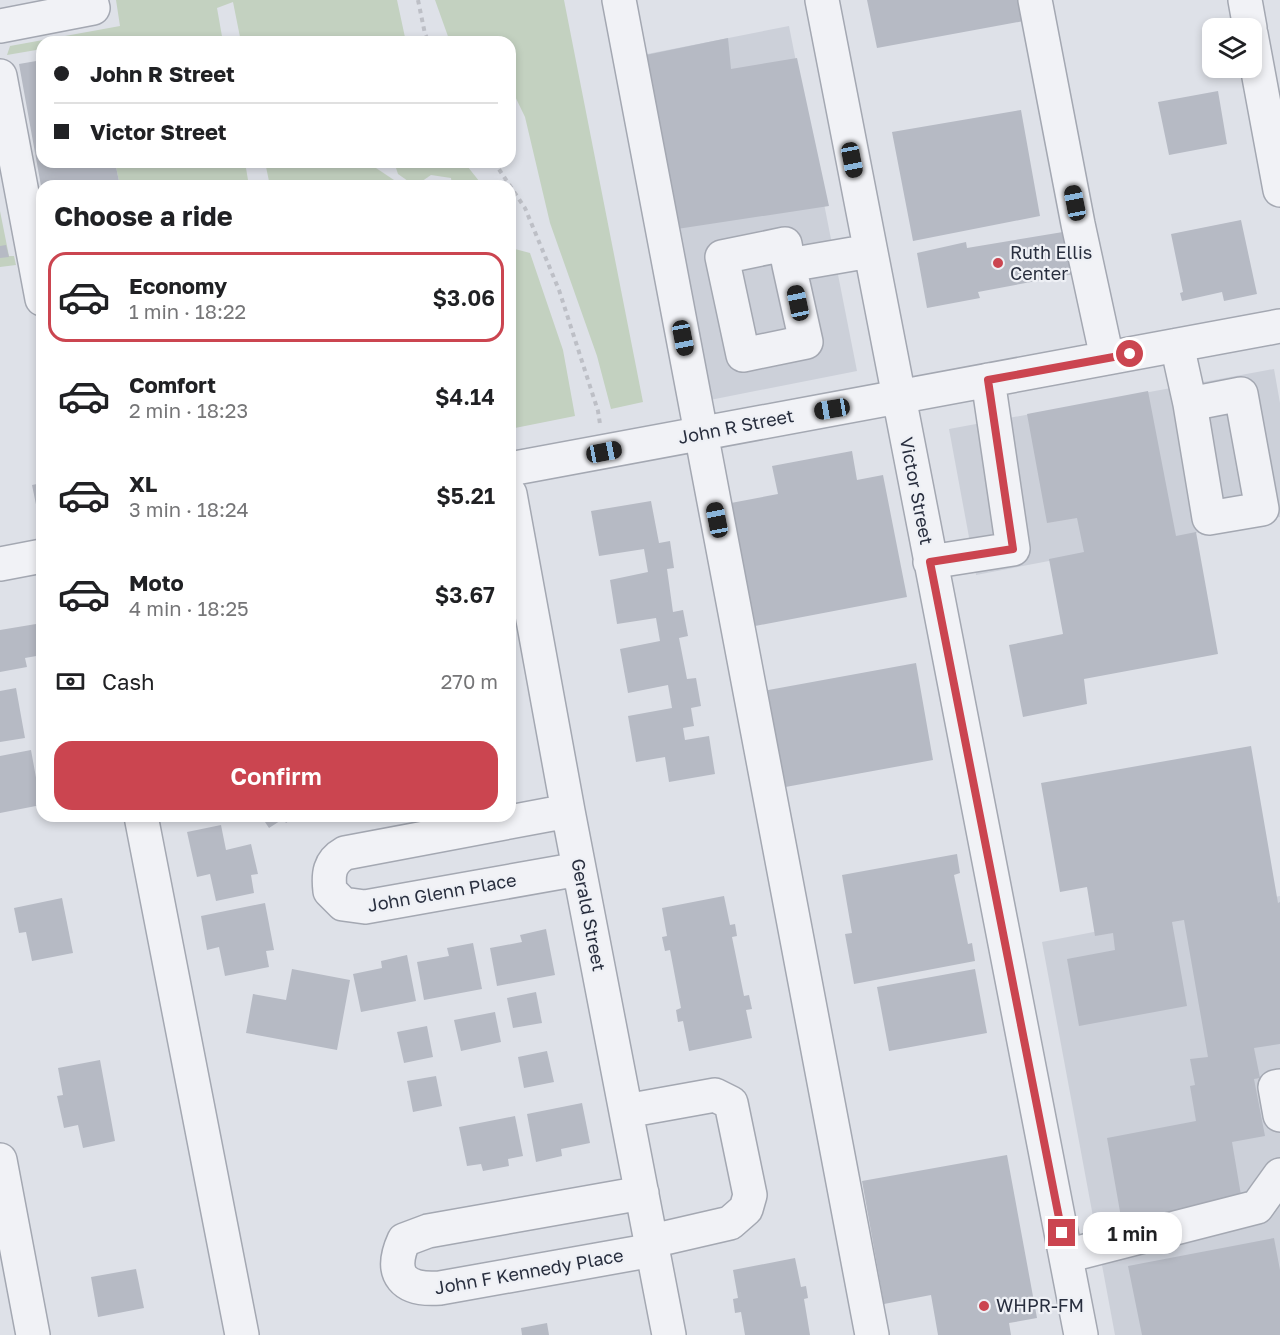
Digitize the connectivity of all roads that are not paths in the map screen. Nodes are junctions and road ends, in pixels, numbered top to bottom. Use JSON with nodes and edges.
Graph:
{"nodes":[{"id":1,"x":91,"y":0,"type":"edge"},
{"id":2,"x":619,"y":0,"type":"edge"},
{"id":3,"x":822,"y":0,"type":"edge"},
{"id":4,"x":1035,"y":0,"type":"edge"},
{"id":5,"x":1245,"y":0,"type":"edge"},
{"id":6,"x":38,"y":9,"type":"edge"},
{"id":7,"x":1248,"y":18,"type":"edge"},
{"id":8,"x":0,"y":26,"type":"edge"},
{"id":9,"x":0,"y":76,"type":"edge"},
{"id":10,"x":1261,"y":78,"type":"edge"},
{"id":11,"x":1276,"y":148,"type":"edge"},
{"id":12,"x":1280,"y":190,"type":"edge"},
{"id":13,"x":870,"y":251,"type":"junction"},
{"id":14,"x":789,"y":265,"type":"dead end"},
{"id":15,"x":36,"y":267,"type":"edge"},
{"id":16,"x":1280,"y":326,"type":"edge"},
{"id":17,"x":1177,"y":345,"type":"junction"},
{"id":18,"x":1107,"y":358,"type":"junction"},
{"id":19,"x":988,"y":380,"type":"junction"},
{"id":20,"x":898,"y":397,"type":"junction"},
{"id":21,"x":1190,"y":404,"type":"dead end"},
{"id":22,"x":701,"y":434,"type":"junction"},
{"id":23,"x":516,"y":468,"type":"edge"},
{"id":24,"x":36,"y":557,"type":"edge"},
{"id":25,"x":516,"y":559,"type":"edge"},
{"id":26,"x":930,"y":562,"type":"junction"},
{"id":27,"x":0,"y":564,"type":"edge"},
{"id":28,"x":519,"y":591,"type":"edge"},
{"id":29,"x":568,"y":811,"type":"junction"},
{"id":30,"x":516,"y":821,"type":"edge"},
{"id":31,"x":142,"y":822,"type":"edge"},
{"id":32,"x":510,"y":822,"type":"edge"},
{"id":33,"x":579,"y":869,"type":"junction"},
{"id":34,"x":1280,"y":1086,"type":"edge"},
{"id":35,"x":626,"y":1111,"type":"junction"},
{"id":36,"x":1280,"y":1115,"type":"edge"},
{"id":37,"x":0,"y":1160,"type":"edge"},
{"id":38,"x":1280,"y":1175,"type":"edge"},
{"id":39,"x":642,"y":1193,"type":"junction"},
{"id":40,"x":653,"y":1245,"type":"junction"},
{"id":41,"x":1066,"y":1256,"type":"junction"},
{"id":42,"x":33,"y":1335,"type":"edge"},
{"id":43,"x":242,"y":1335,"type":"edge"},
{"id":44,"x":669,"y":1335,"type":"edge"},
{"id":45,"x":872,"y":1335,"type":"edge"},
{"id":46,"x":1081,"y":1335,"type":"edge"}],
"edges":[{"from":1,"to":6,"type":"street"},
{"from":2,"to":22,"type":"street"},
{"from":3,"to":13,"type":"street","name":"Victor Street"},
{"from":4,"to":18,"type":"street"},
{"from":5,"to":7,"type":"street"},
{"from":6,"to":8,"type":"street"},
{"from":9,"to":15,"type":"street"},
{"from":10,"to":11,"type":"street"},
{"from":11,"to":12,"type":"street"},
{"from":13,"to":14,"type":"street"},
{"from":13,"to":20,"type":"street","name":"Victor Street"},
{"from":16,"to":17,"type":"street","name":"John R Street"},
{"from":17,"to":18,"type":"street","name":"John R Street"},
{"from":17,"to":21,"type":"street"},
{"from":18,"to":19,"type":"street","name":"John R Street"},
{"from":19,"to":20,"type":"street","name":"John R Street"},
{"from":19,"to":26,"type":"street"},
{"from":20,"to":22,"type":"street","name":"John R Street"},
{"from":20,"to":26,"type":"street","name":"Victor Street"},
{"from":22,"to":23,"type":"street","name":"John R Street"},
{"from":22,"to":45,"type":"street"},
{"from":24,"to":27,"type":"street"},
{"from":25,"to":28,"type":"street","name":"Gerald Street"},
{"from":26,"to":41,"type":"street","name":"Victor Street"},
{"from":28,"to":29,"type":"street","name":"Gerald Street"},
{"from":29,"to":30,"type":"street","name":"John Glenn Place"},
{"from":29,"to":33,"type":"street","name":"Gerald Street"},
{"from":31,"to":43,"type":"street"},
{"from":32,"to":33,"type":"street","name":"John Glenn Place"},
{"from":33,"to":35,"type":"street","name":"Gerald Street"},
{"from":34,"to":36,"type":"street"},
{"from":35,"to":39,"type":"street","name":"Gerald Street"},
{"from":35,"to":40,"type":"street"},
{"from":37,"to":42,"type":"street"},
{"from":38,"to":41,"type":"street"},
{"from":39,"to":40,"type":"street","name":"Gerald Street"},
{"from":39,"to":40,"type":"street","name":"John F Kennedy Place"},
{"from":40,"to":44,"type":"street","name":"Gerald Street"},
{"from":41,"to":46,"type":"street","name":"Victor Street"}]}
